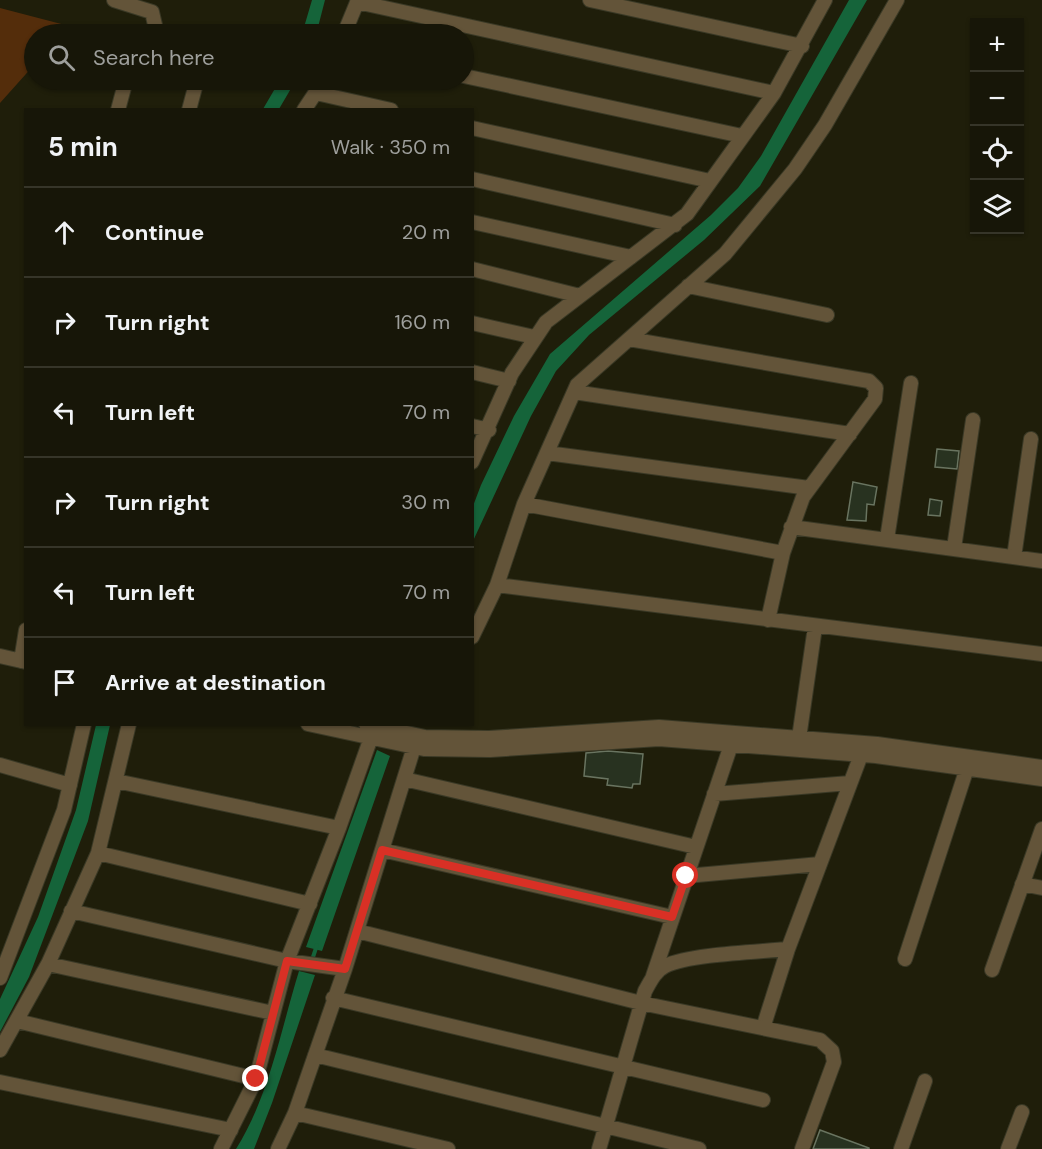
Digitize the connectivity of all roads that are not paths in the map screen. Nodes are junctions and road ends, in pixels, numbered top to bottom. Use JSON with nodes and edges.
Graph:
{"nodes":[{"id":1,"x":114,"y":0,"type":"edge"},
{"id":2,"x":590,"y":0,"type":"edge"},
{"id":3,"x":825,"y":0,"type":"edge"},
{"id":4,"x":897,"y":0,"type":"edge"},
{"id":5,"x":358,"y":1,"type":"edge"},
{"id":6,"x":155,"y":24,"type":"edge"},
{"id":7,"x":348,"y":24,"type":"edge"},
{"id":8,"x":462,"y":24,"type":"edge"},
{"id":9,"x":474,"y":27,"type":"edge"},
{"id":10,"x":802,"y":46,"type":"junction"},
{"id":11,"x":474,"y":78,"type":"edge"},
{"id":12,"x":123,"y":90,"type":"edge"},
{"id":13,"x":194,"y":90,"type":"edge"},
{"id":14,"x":318,"y":90,"type":"edge"},
{"id":15,"x":316,"y":93,"type":"junction"},
{"id":16,"x":774,"y":93,"type":"junction"},
{"id":17,"x":119,"y":108,"type":"edge"},
{"id":18,"x":190,"y":108,"type":"edge"},
{"id":19,"x":305,"y":108,"type":"edge"},
{"id":20,"x":382,"y":108,"type":"edge"},
{"id":21,"x":474,"y":128,"type":"edge"},
{"id":22,"x":742,"y":136,"type":"junction"},
{"id":23,"x":474,"y":179,"type":"edge"},
{"id":24,"x":710,"y":182,"type":"junction"},
{"id":25,"x":474,"y":222,"type":"edge"},
{"id":26,"x":675,"y":225,"type":"junction"},
{"id":27,"x":631,"y":257,"type":"junction"},
{"id":28,"x":474,"y":270,"type":"edge"},
{"id":29,"x":688,"y":286,"type":"junction"},
{"id":30,"x":580,"y":296,"type":"junction"},
{"id":31,"x":827,"y":315,"type":"dead end"},
{"id":32,"x":474,"y":323,"type":"edge"},
{"id":33,"x":534,"y":338,"type":"junction"},
{"id":34,"x":629,"y":339,"type":"junction"},
{"id":35,"x":474,"y":372,"type":"edge"},
{"id":36,"x":509,"y":381,"type":"junction"},
{"id":37,"x":911,"y":383,"type":"dead end"},
{"id":38,"x":574,"y":392,"type":"junction"},
{"id":39,"x":973,"y":420,"type":"dead end"},
{"id":40,"x":474,"y":426,"type":"edge"},
{"id":41,"x":489,"y":430,"type":"junction"},
{"id":42,"x":850,"y":434,"type":"junction"},
{"id":43,"x":1031,"y":439,"type":"dead end"},
{"id":44,"x":547,"y":453,"type":"junction"},
{"id":45,"x":474,"y":458,"type":"edge"},
{"id":46,"x":809,"y":488,"type":"junction"},
{"id":47,"x":524,"y":504,"type":"junction"},
{"id":48,"x":791,"y":527,"type":"junction"},
{"id":49,"x":887,"y":539,"type":"junction"},
{"id":50,"x":954,"y":548,"type":"junction"},
{"id":51,"x":783,"y":553,"type":"junction"},
{"id":52,"x":1014,"y":556,"type":"junction"},
{"id":53,"x":1042,"y":561,"type":"edge"},
{"id":54,"x":497,"y":585,"type":"junction"},
{"id":55,"x":768,"y":620,"type":"junction"},
{"id":56,"x":815,"y":627,"type":"junction"},
{"id":57,"x":474,"y":633,"type":"edge"},
{"id":58,"x":1042,"y":654,"type":"edge"},
{"id":59,"x":0,"y":656,"type":"edge"},
{"id":60,"x":23,"y":661,"type":"edge"},
{"id":61,"x":84,"y":726,"type":"edge"},
{"id":62,"x":129,"y":726,"type":"edge"},
{"id":63,"x":340,"y":726,"type":"edge"},
{"id":64,"x":372,"y":728,"type":"edge"},
{"id":65,"x":428,"y":731,"type":"edge"},
{"id":66,"x":799,"y":738,"type":"junction"},
{"id":67,"x":731,"y":745,"type":"junction"},
{"id":68,"x":414,"y":747,"type":"junction"},
{"id":69,"x":861,"y":755,"type":"junction"},
{"id":70,"x":0,"y":765,"type":"edge"},
{"id":71,"x":1042,"y":767,"type":"edge"},
{"id":72,"x":967,"y":768,"type":"junction"},
{"id":73,"x":404,"y":779,"type":"junction"},
{"id":74,"x":1042,"y":779,"type":"edge"},
{"id":75,"x":116,"y":781,"type":"junction"},
{"id":76,"x":850,"y":783,"type":"junction"},
{"id":77,"x":70,"y":784,"type":"junction"},
{"id":78,"x":714,"y":794,"type":"junction"},
{"id":79,"x":339,"y":828,"type":"junction"},
{"id":80,"x":1042,"y":829,"type":"edge"},
{"id":81,"x":696,"y":847,"type":"junction"},
{"id":82,"x":382,"y":850,"type":"junction"},
{"id":83,"x":98,"y":853,"type":"junction"},
{"id":84,"x":820,"y":864,"type":"junction"},
{"id":85,"x":686,"y":876,"type":"junction"},
{"id":86,"x":1022,"y":884,"type":"junction"},
{"id":87,"x":1042,"y":888,"type":"edge"},
{"id":88,"x":310,"y":904,"type":"junction"},
{"id":89,"x":71,"y":911,"type":"junction"},
{"id":90,"x":672,"y":917,"type":"junction"},
{"id":91,"x":357,"y":931,"type":"junction"},
{"id":92,"x":788,"y":949,"type":"junction"},
{"id":93,"x":905,"y":959,"type":"dead end"},
{"id":94,"x":287,"y":961,"type":"junction"},
{"id":95,"x":48,"y":964,"type":"junction"},
{"id":96,"x":345,"y":969,"type":"junction"},
{"id":97,"x":992,"y":970,"type":"dead end"},
{"id":98,"x":652,"y":976,"type":"junction"},
{"id":99,"x":0,"y":978,"type":"edge"},
{"id":100,"x":333,"y":998,"type":"junction"},
{"id":101,"x":641,"y":1003,"type":"junction"},
{"id":102,"x":273,"y":1013,"type":"junction"},
{"id":103,"x":17,"y":1021,"type":"junction"},
{"id":104,"x":763,"y":1028,"type":"junction"},
{"id":105,"x":0,"y":1050,"type":"edge"},
{"id":106,"x":315,"y":1055,"type":"junction"},
{"id":107,"x":256,"y":1079,"type":"junction"},
{"id":108,"x":925,"y":1081,"type":"dead end"},
{"id":109,"x":0,"y":1082,"type":"edge"},
{"id":110,"x":763,"y":1100,"type":"dead end"},
{"id":111,"x":1022,"y":1112,"type":"dead end"},
{"id":112,"x":295,"y":1113,"type":"junction"},
{"id":113,"x":606,"y":1126,"type":"junction"},
{"id":114,"x":231,"y":1130,"type":"junction"},
{"id":115,"x":221,"y":1149,"type":"edge"},
{"id":116,"x":278,"y":1149,"type":"edge"},
{"id":117,"x":448,"y":1149,"type":"edge"},
{"id":118,"x":599,"y":1149,"type":"edge"},
{"id":119,"x":699,"y":1149,"type":"edge"},
{"id":120,"x":802,"y":1149,"type":"edge"},
{"id":121,"x":902,"y":1149,"type":"edge"},
{"id":122,"x":1008,"y":1149,"type":"edge"}],
"edges":[{"from":1,"to":6,"type":"street"},
{"from":2,"to":10,"type":"street"},
{"from":3,"to":10,"type":"street"},
{"from":4,"to":29,"type":"street"},
{"from":5,"to":7,"type":"street"},
{"from":5,"to":8,"type":"street"},
{"from":9,"to":16,"type":"street"},
{"from":10,"to":16,"type":"street"},
{"from":11,"to":22,"type":"street"},
{"from":12,"to":17,"type":"street"},
{"from":13,"to":18,"type":"street"},
{"from":14,"to":15,"type":"street"},
{"from":15,"to":19,"type":"street"},
{"from":15,"to":20,"type":"street"},
{"from":16,"to":22,"type":"street"},
{"from":21,"to":24,"type":"street"},
{"from":22,"to":24,"type":"street"},
{"from":23,"to":26,"type":"street"},
{"from":24,"to":26,"type":"street"},
{"from":25,"to":27,"type":"street"},
{"from":26,"to":27,"type":"street"},
{"from":27,"to":30,"type":"street"},
{"from":28,"to":30,"type":"street"},
{"from":29,"to":31,"type":"street"},
{"from":29,"to":34,"type":"street"},
{"from":30,"to":33,"type":"street"},
{"from":32,"to":33,"type":"street"},
{"from":33,"to":36,"type":"street"},
{"from":34,"to":38,"type":"street"},
{"from":34,"to":42,"type":"street"},
{"from":35,"to":36,"type":"street"},
{"from":36,"to":41,"type":"street"},
{"from":37,"to":49,"type":"street"},
{"from":38,"to":42,"type":"street"},
{"from":38,"to":44,"type":"street"},
{"from":39,"to":50,"type":"street"},
{"from":40,"to":41,"type":"street"},
{"from":41,"to":45,"type":"street"},
{"from":42,"to":46,"type":"street"},
{"from":43,"to":52,"type":"street"},
{"from":44,"to":46,"type":"street"},
{"from":44,"to":47,"type":"street"},
{"from":46,"to":48,"type":"street"},
{"from":47,"to":51,"type":"street"},
{"from":47,"to":54,"type":"street"},
{"from":48,"to":49,"type":"street"},
{"from":48,"to":51,"type":"street"},
{"from":49,"to":50,"type":"street"},
{"from":50,"to":52,"type":"street"},
{"from":51,"to":55,"type":"street"},
{"from":52,"to":53,"type":"street"},
{"from":54,"to":55,"type":"street"},
{"from":54,"to":57,"type":"street"},
{"from":55,"to":56,"type":"street"},
{"from":56,"to":58,"type":"street"},
{"from":56,"to":66,"type":"street"},
{"from":59,"to":60,"type":"street"},
{"from":61,"to":77,"type":"street"},
{"from":62,"to":75,"type":"street"},
{"from":63,"to":64,"type":"street"},
{"from":64,"to":65,"type":"street"},
{"from":64,"to":68,"type":"street"},
{"from":64,"to":79,"type":"street"},
{"from":65,"to":66,"type":"street"},
{"from":66,"to":71,"type":"street"},
{"from":67,"to":68,"type":"street"},
{"from":67,"to":69,"type":"street"},
{"from":67,"to":78,"type":"street"},
{"from":68,"to":73,"type":"street"},
{"from":69,"to":72,"type":"street"},
{"from":69,"to":76,"type":"street"},
{"from":70,"to":77,"type":"street"},
{"from":72,"to":74,"type":"street"},
{"from":72,"to":93,"type":"street"},
{"from":73,"to":81,"type":"street"},
{"from":73,"to":82,"type":"street"},
{"from":75,"to":79,"type":"street"},
{"from":75,"to":83,"type":"street"},
{"from":76,"to":78,"type":"street"},
{"from":76,"to":84,"type":"street"},
{"from":77,"to":99,"type":"street"},
{"from":78,"to":81,"type":"street"},
{"from":79,"to":88,"type":"street"},
{"from":80,"to":86,"type":"street"},
{"from":81,"to":85,"type":"street"},
{"from":82,"to":90,"type":"street"},
{"from":82,"to":91,"type":"street"},
{"from":83,"to":88,"type":"street"},
{"from":83,"to":89,"type":"street"},
{"from":84,"to":85,"type":"street"},
{"from":84,"to":92,"type":"street"},
{"from":85,"to":90,"type":"street"},
{"from":86,"to":87,"type":"street"},
{"from":86,"to":97,"type":"street"},
{"from":88,"to":94,"type":"street"},
{"from":89,"to":94,"type":"street"},
{"from":89,"to":95,"type":"street"},
{"from":90,"to":98,"type":"street"},
{"from":91,"to":96,"type":"street"},
{"from":91,"to":101,"type":"street"},
{"from":92,"to":98,"type":"street"},
{"from":92,"to":104,"type":"street"},
{"from":94,"to":96,"type":"street"},
{"from":94,"to":102,"type":"street"},
{"from":95,"to":102,"type":"street"},
{"from":95,"to":103,"type":"street"},
{"from":96,"to":100,"type":"street"},
{"from":98,"to":101,"type":"street"},
{"from":100,"to":106,"type":"street"},
{"from":100,"to":110,"type":"street"},
{"from":101,"to":104,"type":"street"},
{"from":101,"to":113,"type":"street"},
{"from":102,"to":107,"type":"street"},
{"from":103,"to":105,"type":"street"},
{"from":103,"to":107,"type":"street"},
{"from":104,"to":120,"type":"street"},
{"from":106,"to":112,"type":"street"},
{"from":106,"to":113,"type":"street"},
{"from":107,"to":114,"type":"street"},
{"from":108,"to":121,"type":"street"},
{"from":109,"to":114,"type":"street"},
{"from":111,"to":122,"type":"street"},
{"from":112,"to":116,"type":"street"},
{"from":112,"to":117,"type":"street"},
{"from":113,"to":118,"type":"street"},
{"from":113,"to":119,"type":"street"},
{"from":114,"to":115,"type":"street"}]}
